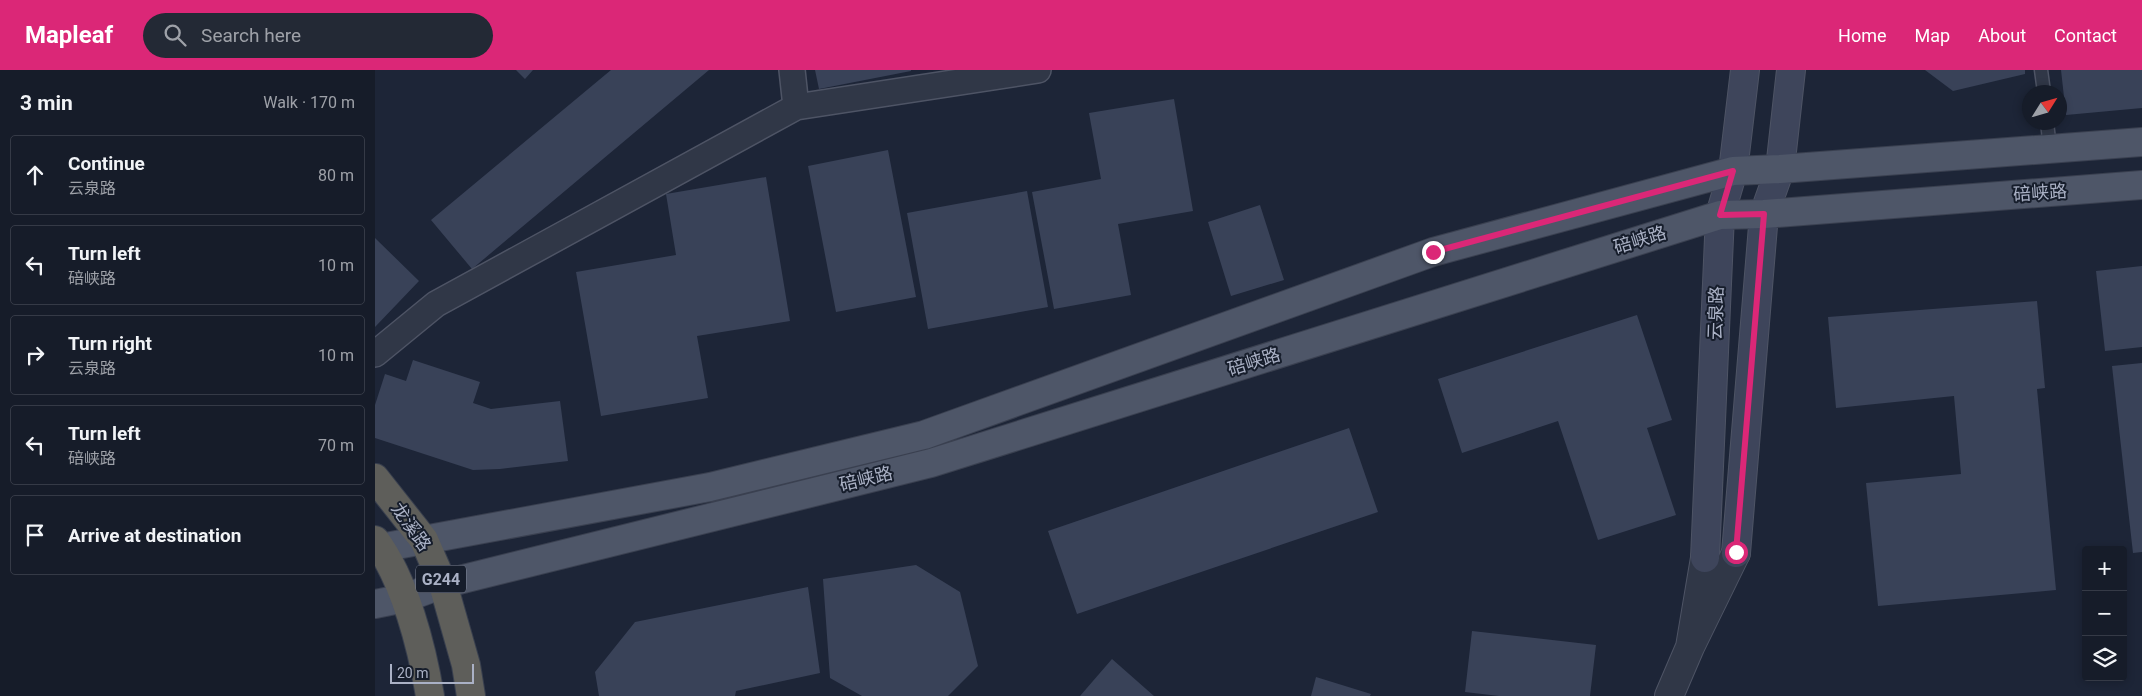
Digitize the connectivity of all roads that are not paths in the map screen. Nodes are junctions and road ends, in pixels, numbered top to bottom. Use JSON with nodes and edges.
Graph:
{"nodes":[{"id":1,"x":792,"y":70,"type":"edge"},
{"id":2,"x":1038,"y":70,"type":"edge"},
{"id":3,"x":1745,"y":70,"type":"edge"},
{"id":4,"x":1791,"y":70,"type":"edge"},
{"id":5,"x":2041,"y":70,"type":"edge"},
{"id":6,"x":2042,"y":85,"type":"edge"},
{"id":7,"x":796,"y":107,"type":"junction"},
{"id":8,"x":2048,"y":136,"type":"edge"},
{"id":9,"x":2142,"y":142,"type":"edge"},
{"id":10,"x":1780,"y":169,"type":"junction"},
{"id":11,"x":1733,"y":171,"type":"junction"},
{"id":12,"x":2142,"y":185,"type":"edge"},
{"id":13,"x":1764,"y":214,"type":"junction"},
{"id":14,"x":1720,"y":215,"type":"junction"},
{"id":15,"x":375,"y":354,"type":"edge"},
{"id":16,"x":375,"y":478,"type":"edge"},
{"id":17,"x":425,"y":540,"type":"junction"},
{"id":18,"x":377,"y":546,"type":"edge"},
{"id":19,"x":1736,"y":552,"type":"joint"},
{"id":20,"x":1705,"y":558,"type":"joint"},
{"id":21,"x":443,"y":584,"type":"junction"},
{"id":22,"x":405,"y":598,"type":"junction"},
{"id":23,"x":375,"y":604,"type":"edge"},
{"id":24,"x":1690,"y":647,"type":"junction"},
{"id":25,"x":430,"y":696,"type":"edge"},
{"id":26,"x":471,"y":696,"type":"edge"},
{"id":27,"x":1669,"y":696,"type":"edge"}],
"edges":[{"from":1,"to":7,"type":"street"},
{"from":2,"to":7,"type":"street"},
{"from":3,"to":11,"type":"main road","name":"云泉路"},
{"from":4,"to":10,"type":"main road"},
{"from":5,"to":6,"type":"lane"},
{"from":7,"to":15,"type":"street"},
{"from":8,"to":9,"type":"main road","name":"碚峡路"},
{"from":8,"to":10,"type":"main road","name":"碚峡路"},
{"from":10,"to":11,"type":"main road","name":"碚峡路"},
{"from":10,"to":13,"type":"main road"},
{"from":11,"to":14,"type":"main road","name":"云泉路"},
{"from":11,"to":17,"type":"main road","name":"碚峡路"},
{"from":12,"to":13,"type":"main road","name":"碚峡路"},
{"from":13,"to":14,"type":"main road","name":"碚峡路"},
{"from":13,"to":19,"type":"main road"},
{"from":14,"to":20,"type":"main road","name":"云泉路"},
{"from":14,"to":21,"type":"main road","name":"碚峡路"},
{"from":16,"to":17,"type":"highway","name":"龙溪路","number":"G244"},
{"from":17,"to":18,"type":"main road","name":"碚峡路"},
{"from":17,"to":21,"type":"highway","name":"龙溪路","number":"G244"},
{"from":18,"to":22,"type":"highway","name":"龙溪路","number":"G244"},
{"from":19,"to":24,"type":"street"},
{"from":20,"to":24,"type":"street"},
{"from":21,"to":22,"type":"main road","name":"碚峡路"},
{"from":21,"to":26,"type":"highway","name":"龙溪路","number":"G244"},
{"from":22,"to":23,"type":"main road","name":"碚峡路"},
{"from":22,"to":25,"type":"highway","name":"龙溪路","number":"G244"},
{"from":24,"to":27,"type":"street"}]}
